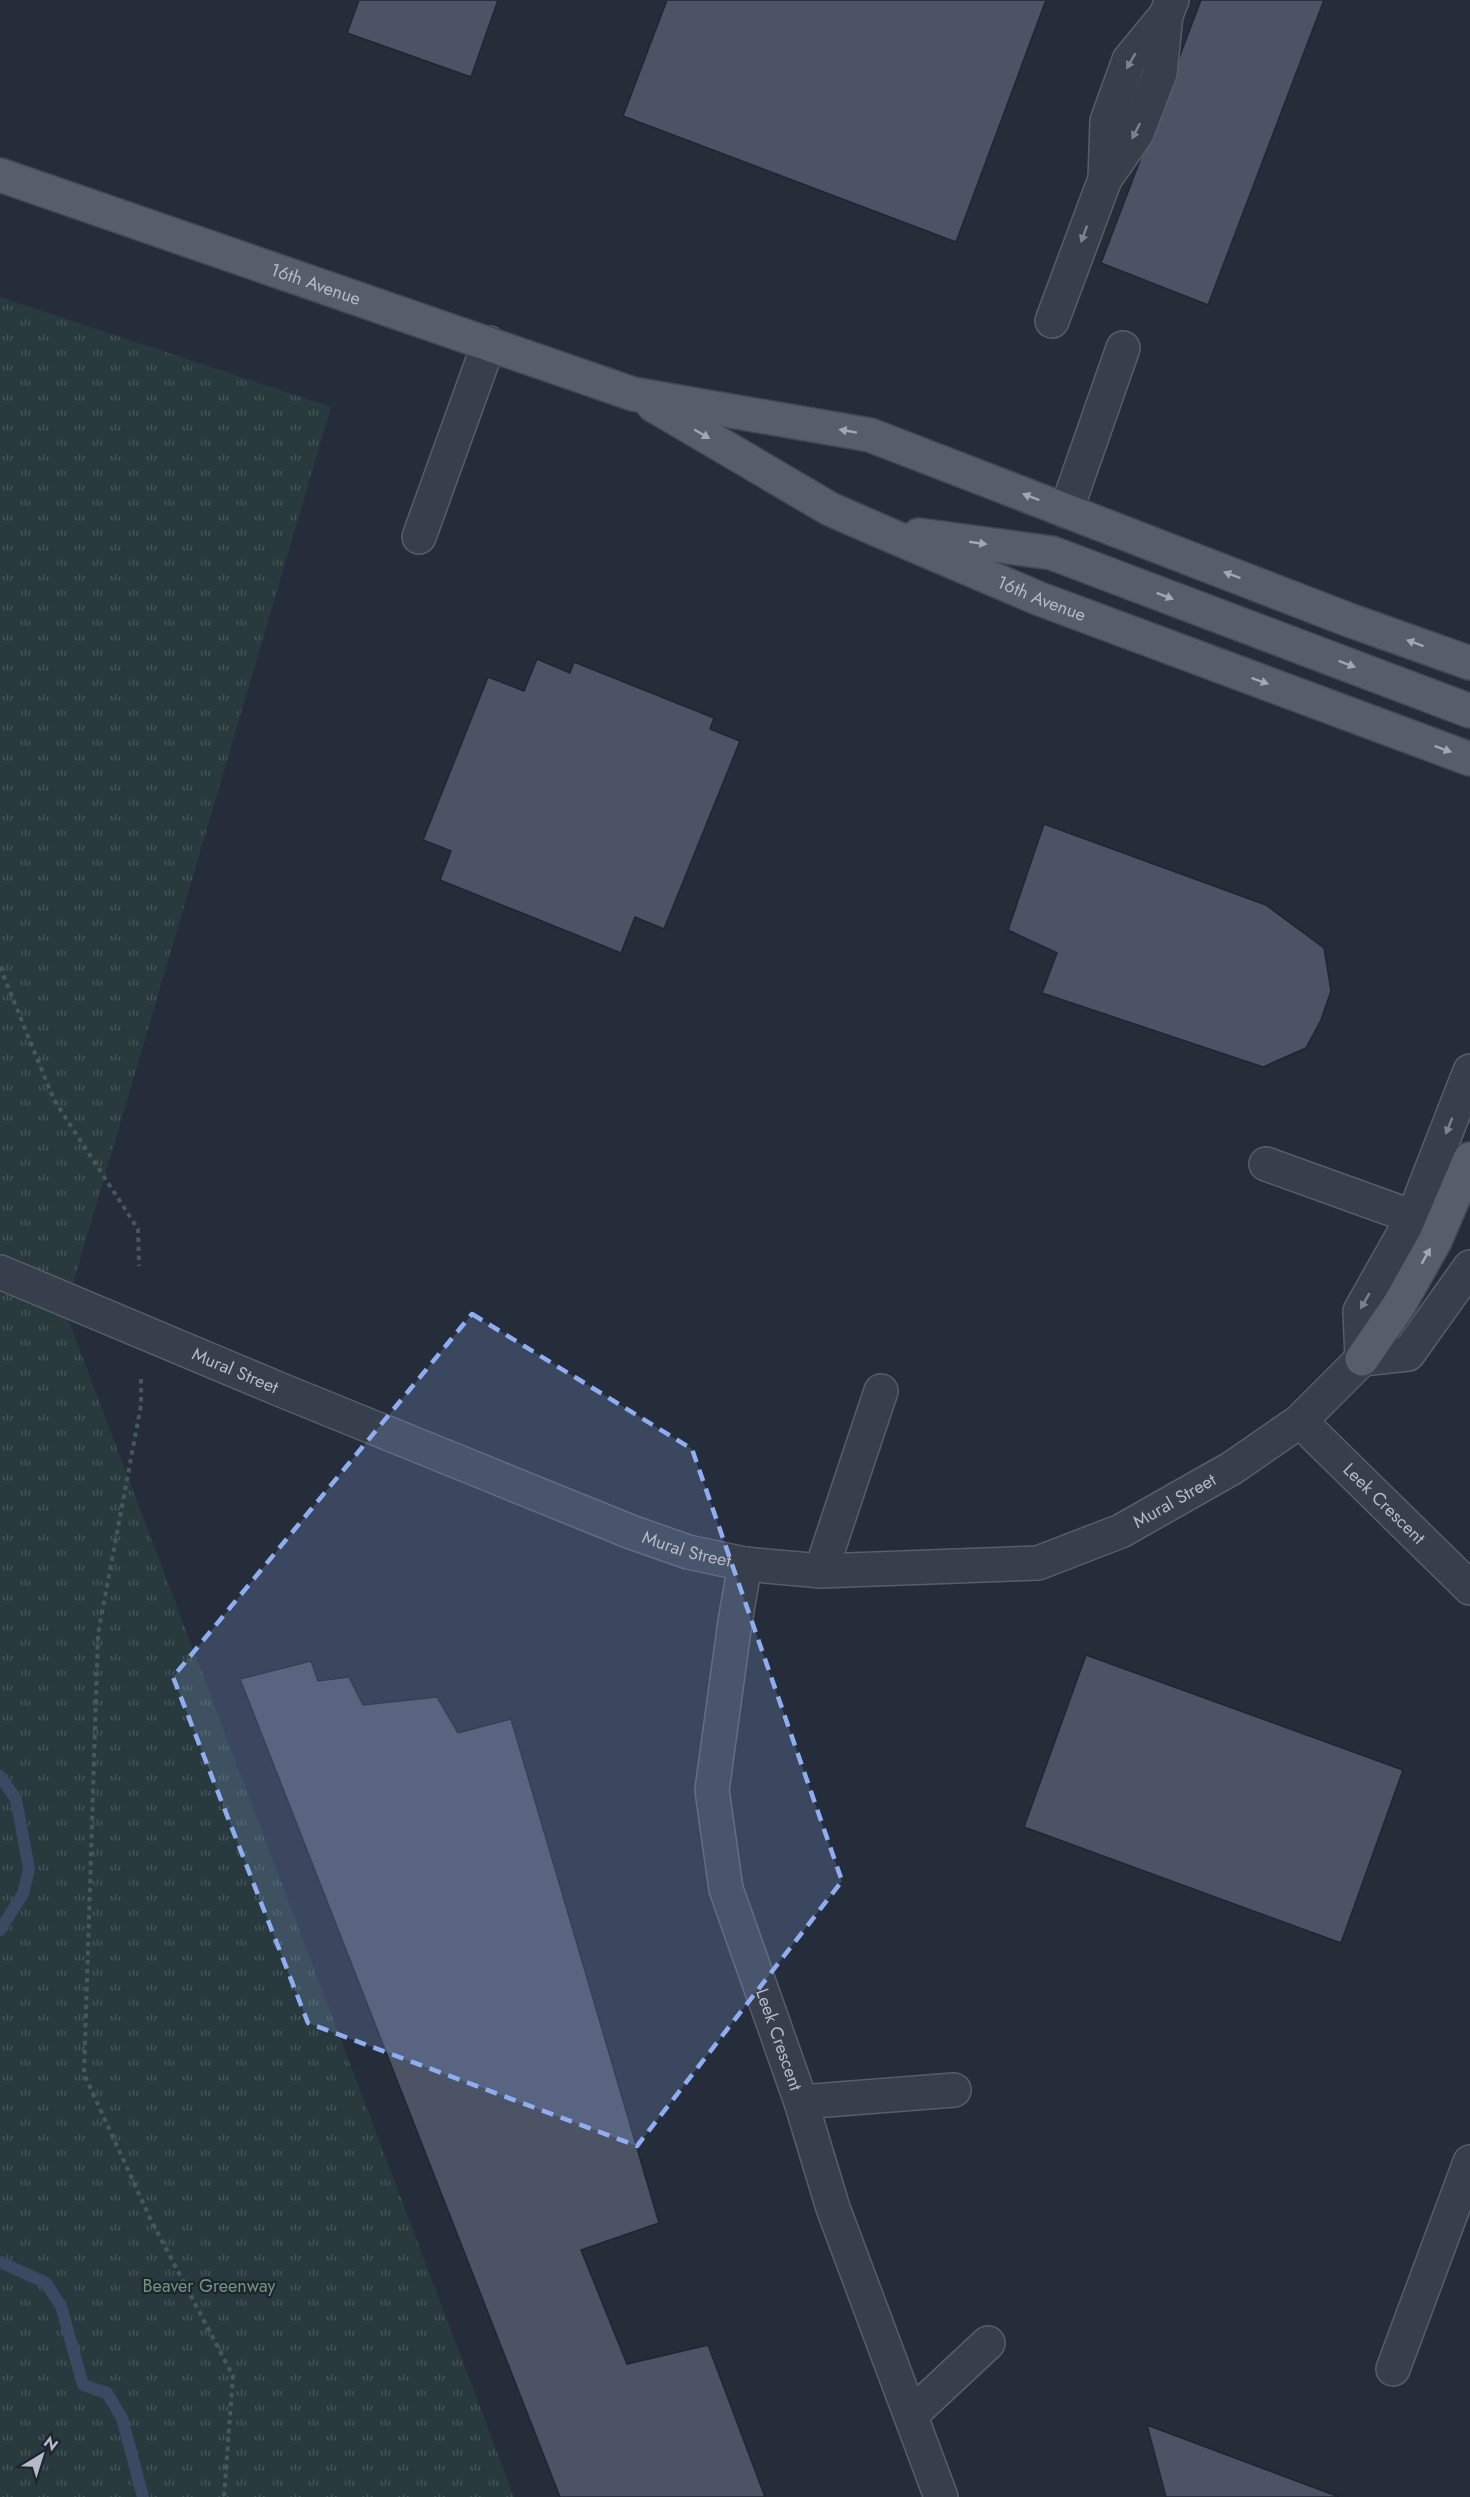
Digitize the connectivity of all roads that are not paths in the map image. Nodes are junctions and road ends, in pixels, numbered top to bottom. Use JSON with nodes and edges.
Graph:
{"nodes":[{"id":1,"x":1169,"y":7,"type":"edge"},
{"id":2,"x":0,"y":175,"type":"edge"},
{"id":3,"x":1052,"y":321,"type":"dead end"},
{"id":4,"x":489,"y":343,"type":"junction"},
{"id":5,"x":1123,"y":348,"type":"dead end"},
{"id":6,"x":633,"y":393,"type":"junction"},
{"id":7,"x":1066,"y":511,"type":"junction"},
{"id":8,"x":878,"y":530,"type":"junction"},
{"id":9,"x":419,"y":537,"type":"dead end"},
{"id":10,"x":1470,"y":663,"type":"edge"},
{"id":11,"x":1470,"y":711,"type":"edge"},
{"id":12,"x":1470,"y":759,"type":"edge"},
{"id":13,"x":1470,"y":1071,"type":"edge"},
{"id":14,"x":1470,"y":1159,"type":"edge"},
{"id":15,"x":1266,"y":1164,"type":"dead end"},
{"id":16,"x":1413,"y":1217,"type":"junction"},
{"id":17,"x":1470,"y":1267,"type":"edge"},
{"id":18,"x":0,"y":1272,"type":"edge"},
{"id":19,"x":1362,"y":1359,"type":"junction"},
{"id":20,"x":881,"y":1391,"type":"dead end"},
{"id":21,"x":1300,"y":1421,"type":"junction"},
{"id":22,"x":745,"y":1564,"type":"junction"},
{"id":23,"x":821,"y":1571,"type":"junction"},
{"id":24,"x":1470,"y":1588,"type":"edge"},
{"id":25,"x":954,"y":2090,"type":"dead end"},
{"id":26,"x":801,"y":2102,"type":"junction"},
{"id":27,"x":1470,"y":2162,"type":"edge"},
{"id":28,"x":988,"y":2343,"type":"dead end"},
{"id":29,"x":1393,"y":2369,"type":"dead end"},
{"id":30,"x":912,"y":2414,"type":"junction"},
{"id":31,"x":941,"y":2497,"type":"edge"}],
"edges":[{"from":1,"to":3,"type":"street","one_way":true},
{"from":2,"to":4,"type":"main road","name":"16th Avenue"},
{"from":4,"to":6,"type":"main road","name":"16th Avenue"},
{"from":4,"to":9,"type":"street"},
{"from":5,"to":7,"type":"street"},
{"from":7,"to":6,"type":"main road","name":"16th Avenue","one_way":true},
{"from":6,"to":8,"type":"main road","name":"16th Avenue","one_way":true},
{"from":10,"to":7,"type":"main road","name":"16th Avenue","one_way":true},
{"from":8,"to":11,"type":"main road","one_way":true},
{"from":8,"to":12,"type":"main road","name":"16th Avenue","one_way":true},
{"from":13,"to":16,"type":"street","one_way":true},
{"from":19,"to":14,"type":"main road","one_way":true},
{"from":15,"to":16,"type":"street"},
{"from":16,"to":19,"type":"street","one_way":true},
{"from":17,"to":19,"type":"street"},
{"from":18,"to":22,"type":"street","name":"Mural Street"},
{"from":19,"to":21,"type":"street","name":"Mural Street"},
{"from":20,"to":23,"type":"street"},
{"from":21,"to":23,"type":"street","name":"Mural Street"},
{"from":21,"to":24,"type":"street","name":"Leek Crescent"},
{"from":22,"to":23,"type":"street","name":"Mural Street"},
{"from":22,"to":26,"type":"street","name":"Leek Crescent"},
{"from":25,"to":26,"type":"street"},
{"from":26,"to":30,"type":"street","name":"Leek Crescent"},
{"from":27,"to":29,"type":"street"},
{"from":28,"to":30,"type":"street"},
{"from":30,"to":31,"type":"street","name":"Leek Crescent"}]}
